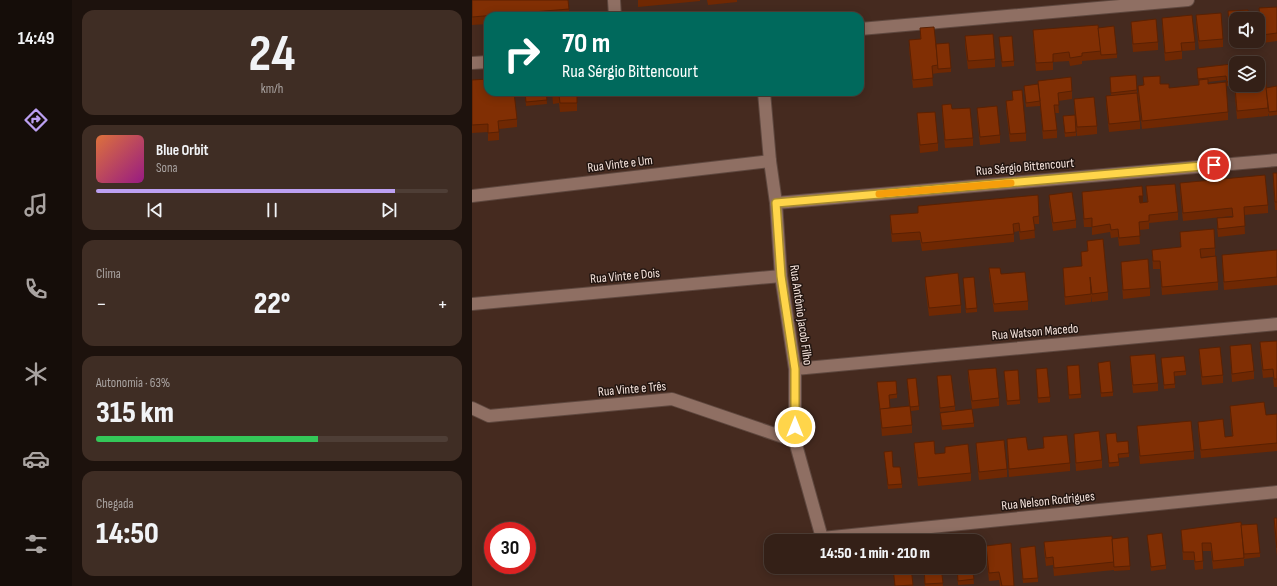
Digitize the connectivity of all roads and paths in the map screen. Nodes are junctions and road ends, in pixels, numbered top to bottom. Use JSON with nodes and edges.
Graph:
{"nodes":[{"id":1,"x":614,"y":0,"type":"edge"},
{"id":2,"x":1188,"y":0,"type":"edge"},
{"id":3,"x":615,"y":12,"type":"edge"},
{"id":4,"x":864,"y":29,"type":"edge"},
{"id":5,"x":484,"y":62,"type":"edge"},
{"id":6,"x":472,"y":63,"type":"edge"},
{"id":7,"x":764,"y":96,"type":"edge"},
{"id":8,"x":770,"y":160,"type":"junction"},
{"id":9,"x":1277,"y":160,"type":"edge"},
{"id":10,"x":472,"y":196,"type":"edge"},
{"id":11,"x":776,"y":203,"type":"junction"},
{"id":12,"x":781,"y":276,"type":"junction"},
{"id":13,"x":472,"y":304,"type":"edge"},
{"id":14,"x":1277,"y":324,"type":"edge"},
{"id":15,"x":795,"y":369,"type":"junction"},
{"id":16,"x":472,"y":408,"type":"edge"},
{"id":17,"x":795,"y":441,"type":"junction"},
{"id":18,"x":1277,"y":492,"type":"edge"},
{"id":19,"x":821,"y":534,"type":"edge"},
{"id":20,"x":862,"y":534,"type":"edge"}],
"edges":[{"from":1,"to":3,"type":"street"},
{"from":2,"to":4,"type":"street"},
{"from":5,"to":6,"type":"street"},
{"from":7,"to":8,"type":"street","name":"Rua Antônio Jacob Filho"},
{"from":8,"to":10,"type":"street","name":"Rua Vinte e Um"},
{"from":8,"to":11,"type":"street","name":"Rua Antônio Jacob Filho"},
{"from":9,"to":11,"type":"street","name":"Rua Sérgio Bittencourt"},
{"from":11,"to":12,"type":"street","name":"Rua Antônio Jacob Filho"},
{"from":12,"to":13,"type":"street","name":"Rua Vinte e Dois"},
{"from":12,"to":15,"type":"street","name":"Rua Antônio Jacob Filho"},
{"from":14,"to":15,"type":"street","name":"Rua Watson Macedo"},
{"from":15,"to":17,"type":"street","name":"Rua Antônio Jacob Filho"},
{"from":16,"to":17,"type":"street","name":"Rua Vinte e Três"},
{"from":17,"to":19,"type":"street","name":"Rua Antônio Jacob Filho"},
{"from":18,"to":20,"type":"street","name":"Rua Nelson Rodrigues"}]}
